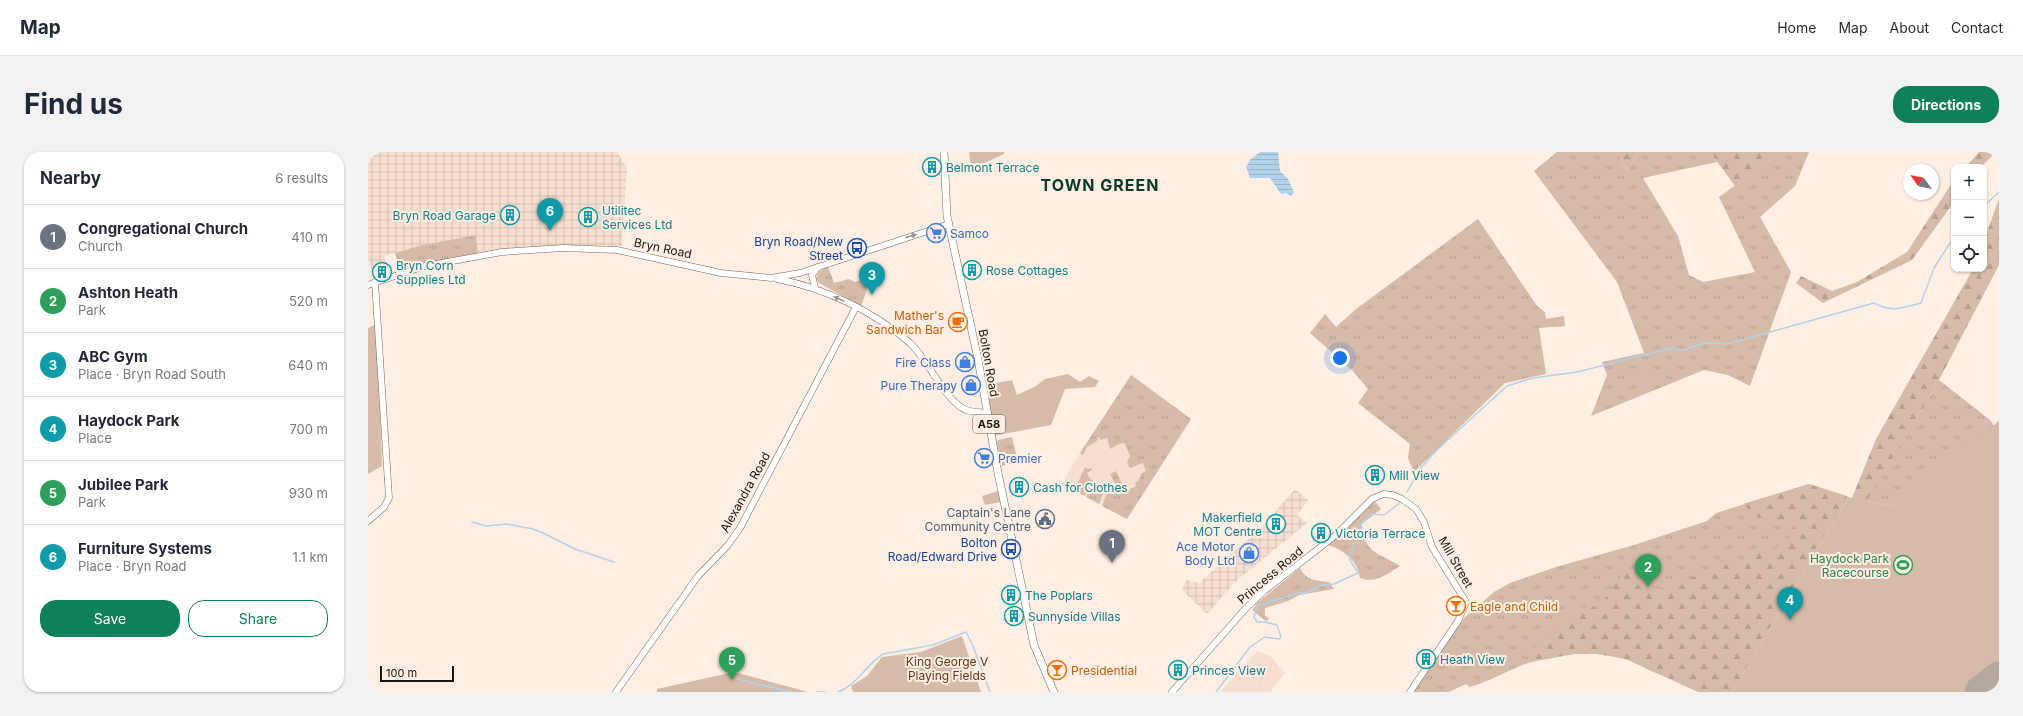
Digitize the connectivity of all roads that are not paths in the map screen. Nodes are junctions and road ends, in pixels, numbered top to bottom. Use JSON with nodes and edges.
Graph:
{"nodes":[{"id":1,"x":944,"y":152,"type":"edge"},
{"id":2,"x":948,"y":224,"type":"junction"},
{"id":3,"x":818,"y":266,"type":"junction"},
{"id":4,"x":771,"y":278,"type":"junction"},
{"id":5,"x":375,"y":282,"type":"junction"},
{"id":6,"x":368,"y":285,"type":"edge"},
{"id":7,"x":815,"y":288,"type":"junction"},
{"id":8,"x":856,"y":307,"type":"junction"},
{"id":9,"x":987,"y":413,"type":"junction"},
{"id":10,"x":1372,"y":498,"type":"joint"},
{"id":11,"x":368,"y":521,"type":"edge"},
{"id":12,"x":616,"y":692,"type":"edge"},
{"id":13,"x":1054,"y":692,"type":"edge"},
{"id":14,"x":1172,"y":692,"type":"edge"},
{"id":15,"x":1410,"y":692,"type":"edge"}],
"edges":[{"from":1,"to":2,"type":"main road","name":"Bolton Road","number":"A58"},
{"from":3,"to":2,"type":"street","name":"Bryn Road","one_way":true},
{"from":2,"to":9,"type":"main road","name":"Bolton Road","number":"A58"},
{"from":3,"to":4,"type":"street","name":"Bryn Road"},
{"from":3,"to":7,"type":"street"},
{"from":4,"to":5,"type":"street","name":"Bryn Road"},
{"from":4,"to":7,"type":"street"},
{"from":5,"to":6,"type":"street","name":"Bryn Road"},
{"from":5,"to":11,"type":"street"},
{"from":8,"to":7,"type":"street","one_way":true},
{"from":8,"to":9,"type":"street"},
{"from":8,"to":12,"type":"street","name":"Alexandra Road"},
{"from":9,"to":13,"type":"main road","name":"Bolton Road","number":"A58"},
{"from":10,"to":14,"type":"street","name":"Princess Road"},
{"from":10,"to":15,"type":"street","name":"Mill Street"}]}
